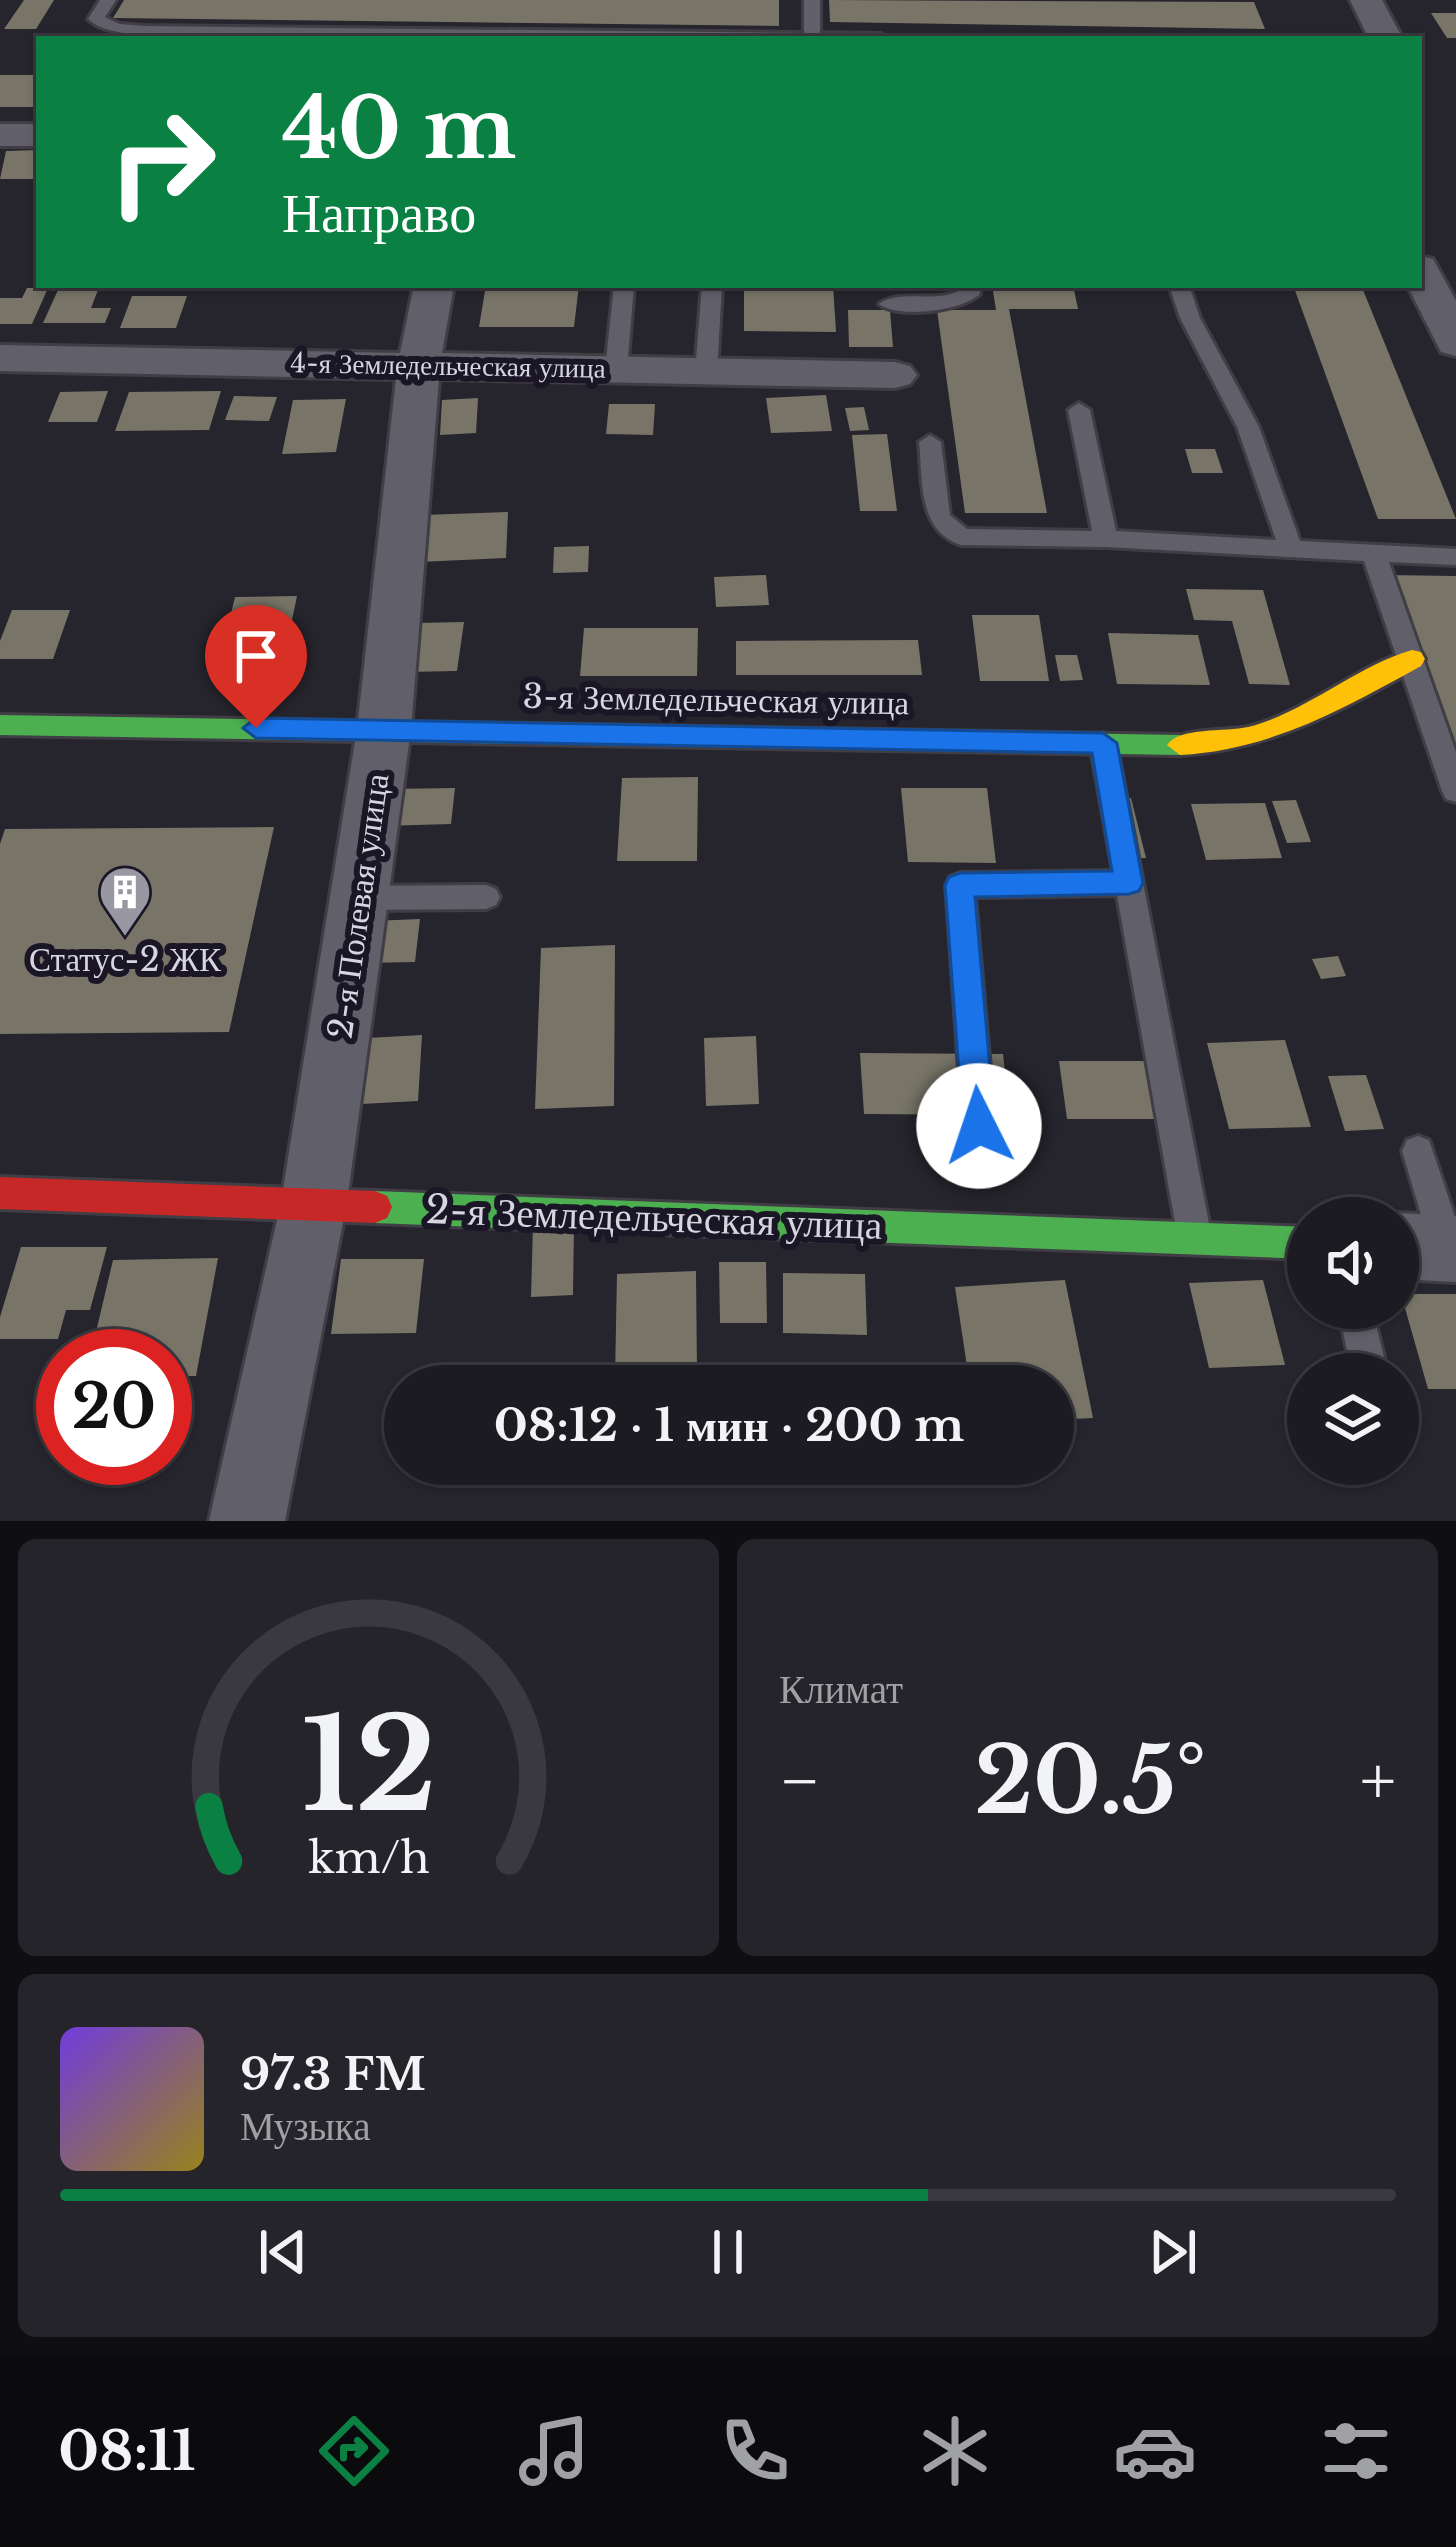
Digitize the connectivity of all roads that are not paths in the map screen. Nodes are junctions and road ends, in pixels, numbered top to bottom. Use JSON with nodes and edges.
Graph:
{"nodes":[{"id":1,"x":108,"y":0,"type":"edge"},
{"id":2,"x":812,"y":0,"type":"edge"},
{"id":3,"x":1366,"y":0,"type":"edge"},
{"id":4,"x":148,"y":35,"type":"edge"},
{"id":5,"x":369,"y":36,"type":"edge"},
{"id":6,"x":812,"y":36,"type":"edge"},
{"id":7,"x":1384,"y":36,"type":"edge"},
{"id":8,"x":0,"y":135,"type":"edge"},
{"id":9,"x":36,"y":135,"type":"edge"},
{"id":10,"x":1422,"y":274,"type":"edge"},
{"id":11,"x":433,"y":288,"type":"edge"},
{"id":12,"x":624,"y":288,"type":"edge"},
{"id":13,"x":712,"y":288,"type":"edge"},
{"id":14,"x":969,"y":288,"type":"edge"},
{"id":15,"x":1180,"y":288,"type":"edge"},
{"id":16,"x":889,"y":304,"type":"dead end"},
{"id":17,"x":1456,"y":343,"type":"edge"},
{"id":18,"x":0,"y":358,"type":"edge"},
{"id":19,"x":419,"y":365,"type":"junction"},
{"id":20,"x":616,"y":370,"type":"junction"},
{"id":21,"x":706,"y":372,"type":"junction"},
{"id":22,"x":895,"y":375,"type":"dead end"},
{"id":23,"x":1079,"y":410,"type":"dead end"},
{"id":24,"x":930,"y":442,"type":"dead end"},
{"id":25,"x":1106,"y":539,"type":"junction"},
{"id":26,"x":1292,"y":550,"type":"junction"},
{"id":27,"x":1375,"y":556,"type":"junction"},
{"id":28,"x":1456,"y":557,"type":"edge"},
{"id":29,"x":1412,"y":659,"type":"junction"},
{"id":30,"x":0,"y":725,"type":"edge"},
{"id":31,"x":384,"y":729,"type":"junction"},
{"id":32,"x":1103,"y":743,"type":"junction"},
{"id":33,"x":1456,"y":791,"type":"edge"},
{"id":34,"x":1129,"y":883,"type":"junction"},
{"id":35,"x":486,"y":896,"type":"dead end"},
{"id":36,"x":358,"y":898,"type":"junction"},
{"id":37,"x":979,"y":1126,"type":"dead end"},
{"id":38,"x":1418,"y":1151,"type":"dead end"},
{"id":39,"x":0,"y":1193,"type":"edge"},
{"id":40,"x":314,"y":1202,"type":"junction"},
{"id":41,"x":1194,"y":1238,"type":"junction"},
{"id":42,"x":1287,"y":1242,"type":"edge"},
{"id":43,"x":1434,"y":1248,"type":"edge"},
{"id":44,"x":248,"y":1521,"type":"edge"}],
"edges":[{"from":1,"to":4,"type":"lane"},
{"from":2,"to":6,"type":"lane"},
{"from":3,"to":7,"type":"street"},
{"from":4,"to":5,"type":"lane"},
{"from":8,"to":9,"type":"street"},
{"from":10,"to":17,"type":"street"},
{"from":11,"to":19,"type":"street","name":"2-я Полевая улица"},
{"from":12,"to":20,"type":"lane"},
{"from":13,"to":21,"type":"lane"},
{"from":14,"to":16,"type":"lane"},
{"from":15,"to":26,"type":"lane"},
{"from":18,"to":19,"type":"street","name":"4-я Земледельческая улица"},
{"from":19,"to":20,"type":"street","name":"4-я Земледельческая улица"},
{"from":19,"to":31,"type":"street","name":"2-я Полевая улица"},
{"from":20,"to":21,"type":"street","name":"4-я Земледельческая улица"},
{"from":21,"to":22,"type":"street","name":"4-я Земледельческая улица"},
{"from":23,"to":25,"type":"lane"},
{"from":24,"to":25,"type":"lane"},
{"from":25,"to":26,"type":"lane"},
{"from":26,"to":27,"type":"lane"},
{"from":27,"to":28,"type":"lane"},
{"from":27,"to":29,"type":"lane"},
{"from":29,"to":32,"type":"street","name":"3-я Земледельческая улица"},
{"from":29,"to":33,"type":"lane"},
{"from":30,"to":31,"type":"street","name":"3-я Земледельческая улица"},
{"from":31,"to":32,"type":"street","name":"3-я Земледельческая улица"},
{"from":31,"to":36,"type":"street","name":"2-я Полевая улица"},
{"from":32,"to":34,"type":"lane"},
{"from":34,"to":37,"type":"lane"},
{"from":34,"to":41,"type":"lane"},
{"from":35,"to":36,"type":"lane"},
{"from":36,"to":40,"type":"street","name":"2-я Полевая улица"},
{"from":38,"to":43,"type":"lane"},
{"from":39,"to":40,"type":"street","name":"2-я Земледельческая улица"},
{"from":40,"to":41,"type":"street","name":"2-я Земледельческая улица"},
{"from":40,"to":44,"type":"street","name":"2-я Полевая улица"},
{"from":41,"to":42,"type":"street","name":"2-я Земледельческая улица"}]}
